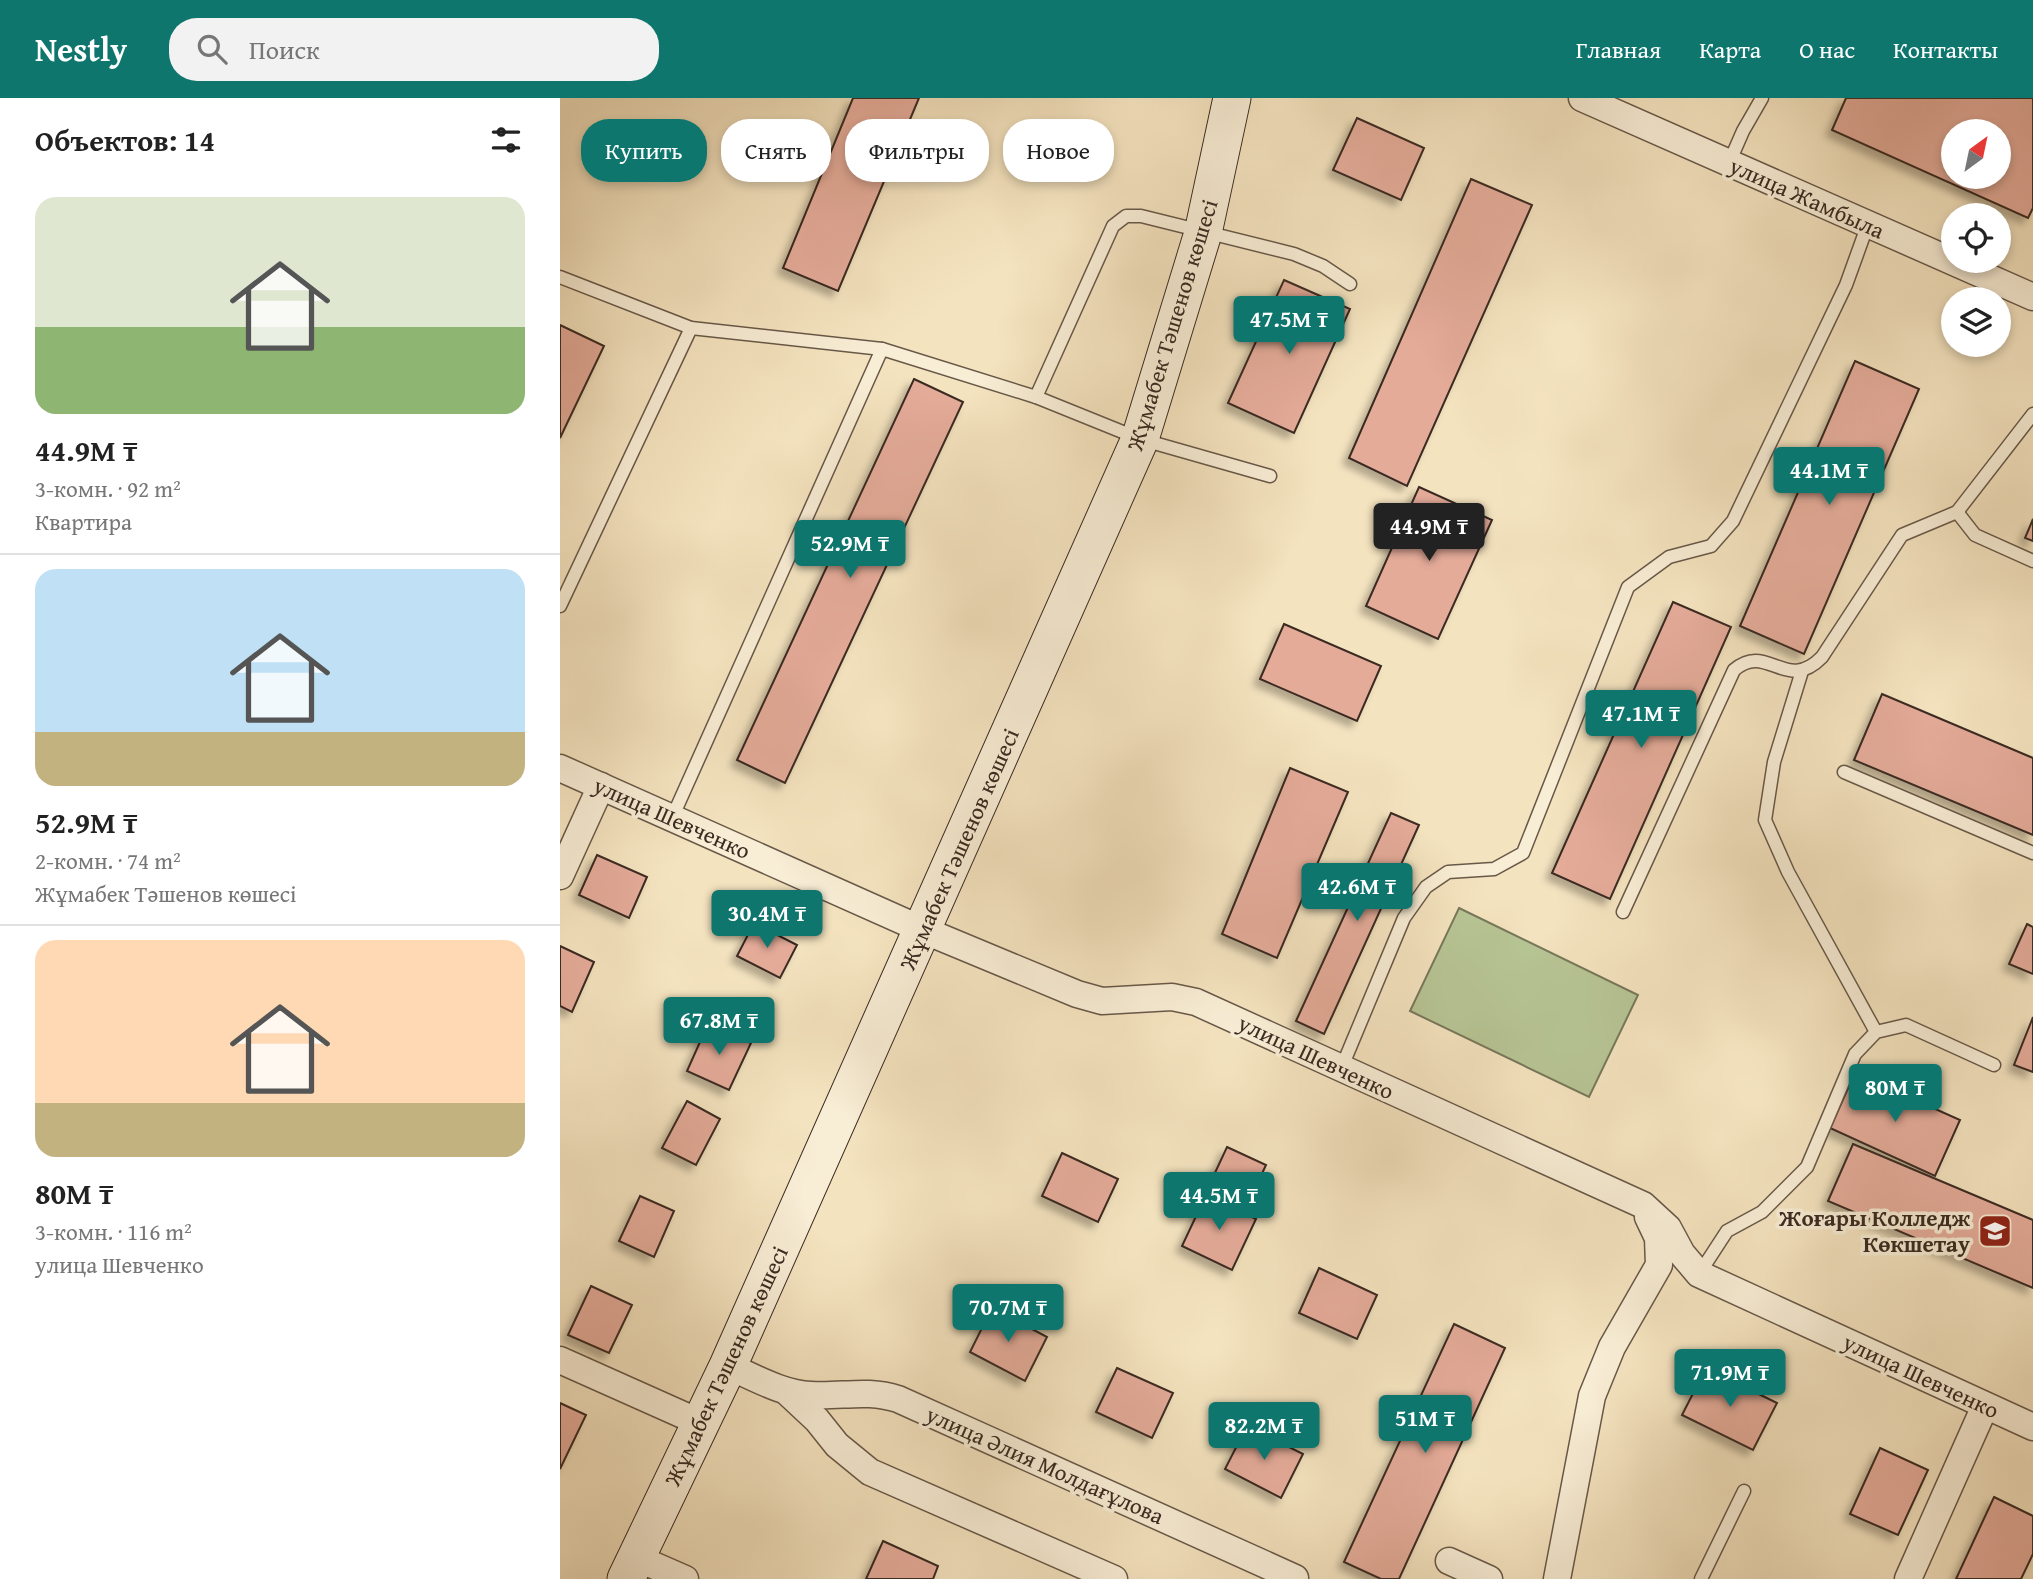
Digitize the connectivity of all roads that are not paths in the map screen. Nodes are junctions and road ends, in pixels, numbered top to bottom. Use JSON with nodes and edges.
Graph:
{"nodes":[{"id":1,"x":1232,"y":98,"type":"edge"},
{"id":2,"x":1582,"y":98,"type":"edge"},
{"id":3,"x":1762,"y":98,"type":"edge"},
{"id":4,"x":1729,"y":163,"type":"junction"},
{"id":5,"x":1868,"y":225,"type":"junction"},
{"id":6,"x":1203,"y":233,"type":"junction"},
{"id":7,"x":560,"y":277,"type":"edge"},
{"id":8,"x":1350,"y":284,"type":"dead end"},
{"id":9,"x":2033,"y":297,"type":"edge"},
{"id":10,"x":691,"y":328,"type":"junction"},
{"id":11,"x":883,"y":349,"type":"junction"},
{"id":12,"x":1036,"y":397,"type":"junction"},
{"id":13,"x":2033,"y":414,"type":"edge"},
{"id":14,"x":1140,"y":439,"type":"junction"},
{"id":15,"x":1270,"y":476,"type":"dead end"},
{"id":16,"x":1958,"y":512,"type":"junction"},
{"id":17,"x":2033,"y":561,"type":"edge"},
{"id":18,"x":560,"y":606,"type":"edge"},
{"id":19,"x":1802,"y":671,"type":"junction"},
{"id":20,"x":560,"y":768,"type":"edge"},
{"id":21,"x":1844,"y":772,"type":"dead end"},
{"id":22,"x":601,"y":786,"type":"junction"},
{"id":23,"x":672,"y":818,"type":"junction"},
{"id":24,"x":2033,"y":853,"type":"edge"},
{"id":25,"x":560,"y":876,"type":"edge"},
{"id":26,"x":1623,"y":912,"type":"dead end"},
{"id":27,"x":923,"y":930,"type":"junction"},
{"id":28,"x":1876,"y":1032,"type":"junction"},
{"id":29,"x":1994,"y":1065,"type":"dead end"},
{"id":30,"x":1341,"y":1069,"type":"junction"},
{"id":31,"x":1643,"y":1205,"type":"junction"},
{"id":32,"x":1699,"y":1274,"type":"junction"},
{"id":33,"x":560,"y":1360,"type":"edge"},
{"id":34,"x":728,"y":1366,"type":"junction"},
{"id":35,"x":786,"y":1391,"type":"junction"},
{"id":36,"x":1985,"y":1406,"type":"junction"},
{"id":37,"x":701,"y":1423,"type":"junction"},
{"id":38,"x":2033,"y":1427,"type":"edge"},
{"id":39,"x":1744,"y":1491,"type":"dead end"},
{"id":40,"x":1449,"y":1561,"type":"dead end"},
{"id":41,"x":632,"y":1569,"type":"edge"},
{"id":42,"x":1295,"y":1578,"type":"edge"},
{"id":43,"x":685,"y":1579,"type":"edge"},
{"id":44,"x":1114,"y":1579,"type":"edge"},
{"id":45,"x":1489,"y":1579,"type":"edge"},
{"id":46,"x":1557,"y":1579,"type":"edge"},
{"id":47,"x":1701,"y":1579,"type":"edge"},
{"id":48,"x":1908,"y":1579,"type":"edge"}],
"edges":[{"from":1,"to":6,"type":"main road","name":"Жұмабек Тәшенов көшесі"},
{"from":2,"to":4,"type":"street","name":"улица Жамбыла"},
{"from":3,"to":4,"type":"lane"},
{"from":4,"to":5,"type":"street","name":"улица Жамбыла"},
{"from":5,"to":9,"type":"street","name":"улица Жамбыла"},
{"from":5,"to":30,"type":"lane"},
{"from":6,"to":8,"type":"lane"},
{"from":6,"to":12,"type":"lane"},
{"from":6,"to":14,"type":"main road","name":"Жұмабек Тәшенов көшесі"},
{"from":7,"to":10,"type":"lane"},
{"from":10,"to":11,"type":"lane"},
{"from":10,"to":18,"type":"lane"},
{"from":11,"to":12,"type":"lane"},
{"from":11,"to":23,"type":"lane"},
{"from":12,"to":14,"type":"lane"},
{"from":13,"to":16,"type":"lane"},
{"from":14,"to":15,"type":"lane"},
{"from":14,"to":27,"type":"main road","name":"Жұмабек Тәшенов көшесі"},
{"from":16,"to":17,"type":"lane"},
{"from":16,"to":19,"type":"lane"},
{"from":19,"to":26,"type":"lane"},
{"from":19,"to":28,"type":"lane"},
{"from":20,"to":22,"type":"street","name":"улица Шевченко"},
{"from":21,"to":24,"type":"lane"},
{"from":22,"to":23,"type":"street","name":"улица Шевченко"},
{"from":22,"to":25,"type":"street"},
{"from":23,"to":27,"type":"street","name":"улица Шевченко"},
{"from":27,"to":30,"type":"street","name":"улица Шевченко"},
{"from":27,"to":34,"type":"main road","name":"Жұмабек Тәшенов көшесі"},
{"from":28,"to":29,"type":"lane"},
{"from":28,"to":32,"type":"lane"},
{"from":30,"to":31,"type":"street","name":"улица Шевченко"},
{"from":31,"to":32,"type":"street","name":"улица Шевченко"},
{"from":31,"to":46,"type":"street"},
{"from":32,"to":36,"type":"street","name":"улица Шевченко"},
{"from":33,"to":37,"type":"street"},
{"from":34,"to":35,"type":"street","name":"улица Әлия Молдағұлова"},
{"from":34,"to":37,"type":"main road","name":"Жұмабек Тәшенов көшесі"},
{"from":35,"to":42,"type":"street","name":"улица Әлия Молдағұлова"},
{"from":35,"to":44,"type":"street","name":"улица Әлия Молдағұлова"},
{"from":36,"to":38,"type":"street","name":"улица Шевченко"},
{"from":36,"to":48,"type":"street"},
{"from":37,"to":41,"type":"main road","name":"Жұмабек Тәшенов көшесі"},
{"from":39,"to":47,"type":"lane"},
{"from":40,"to":45,"type":"street"},
{"from":41,"to":43,"type":"street"}]}
